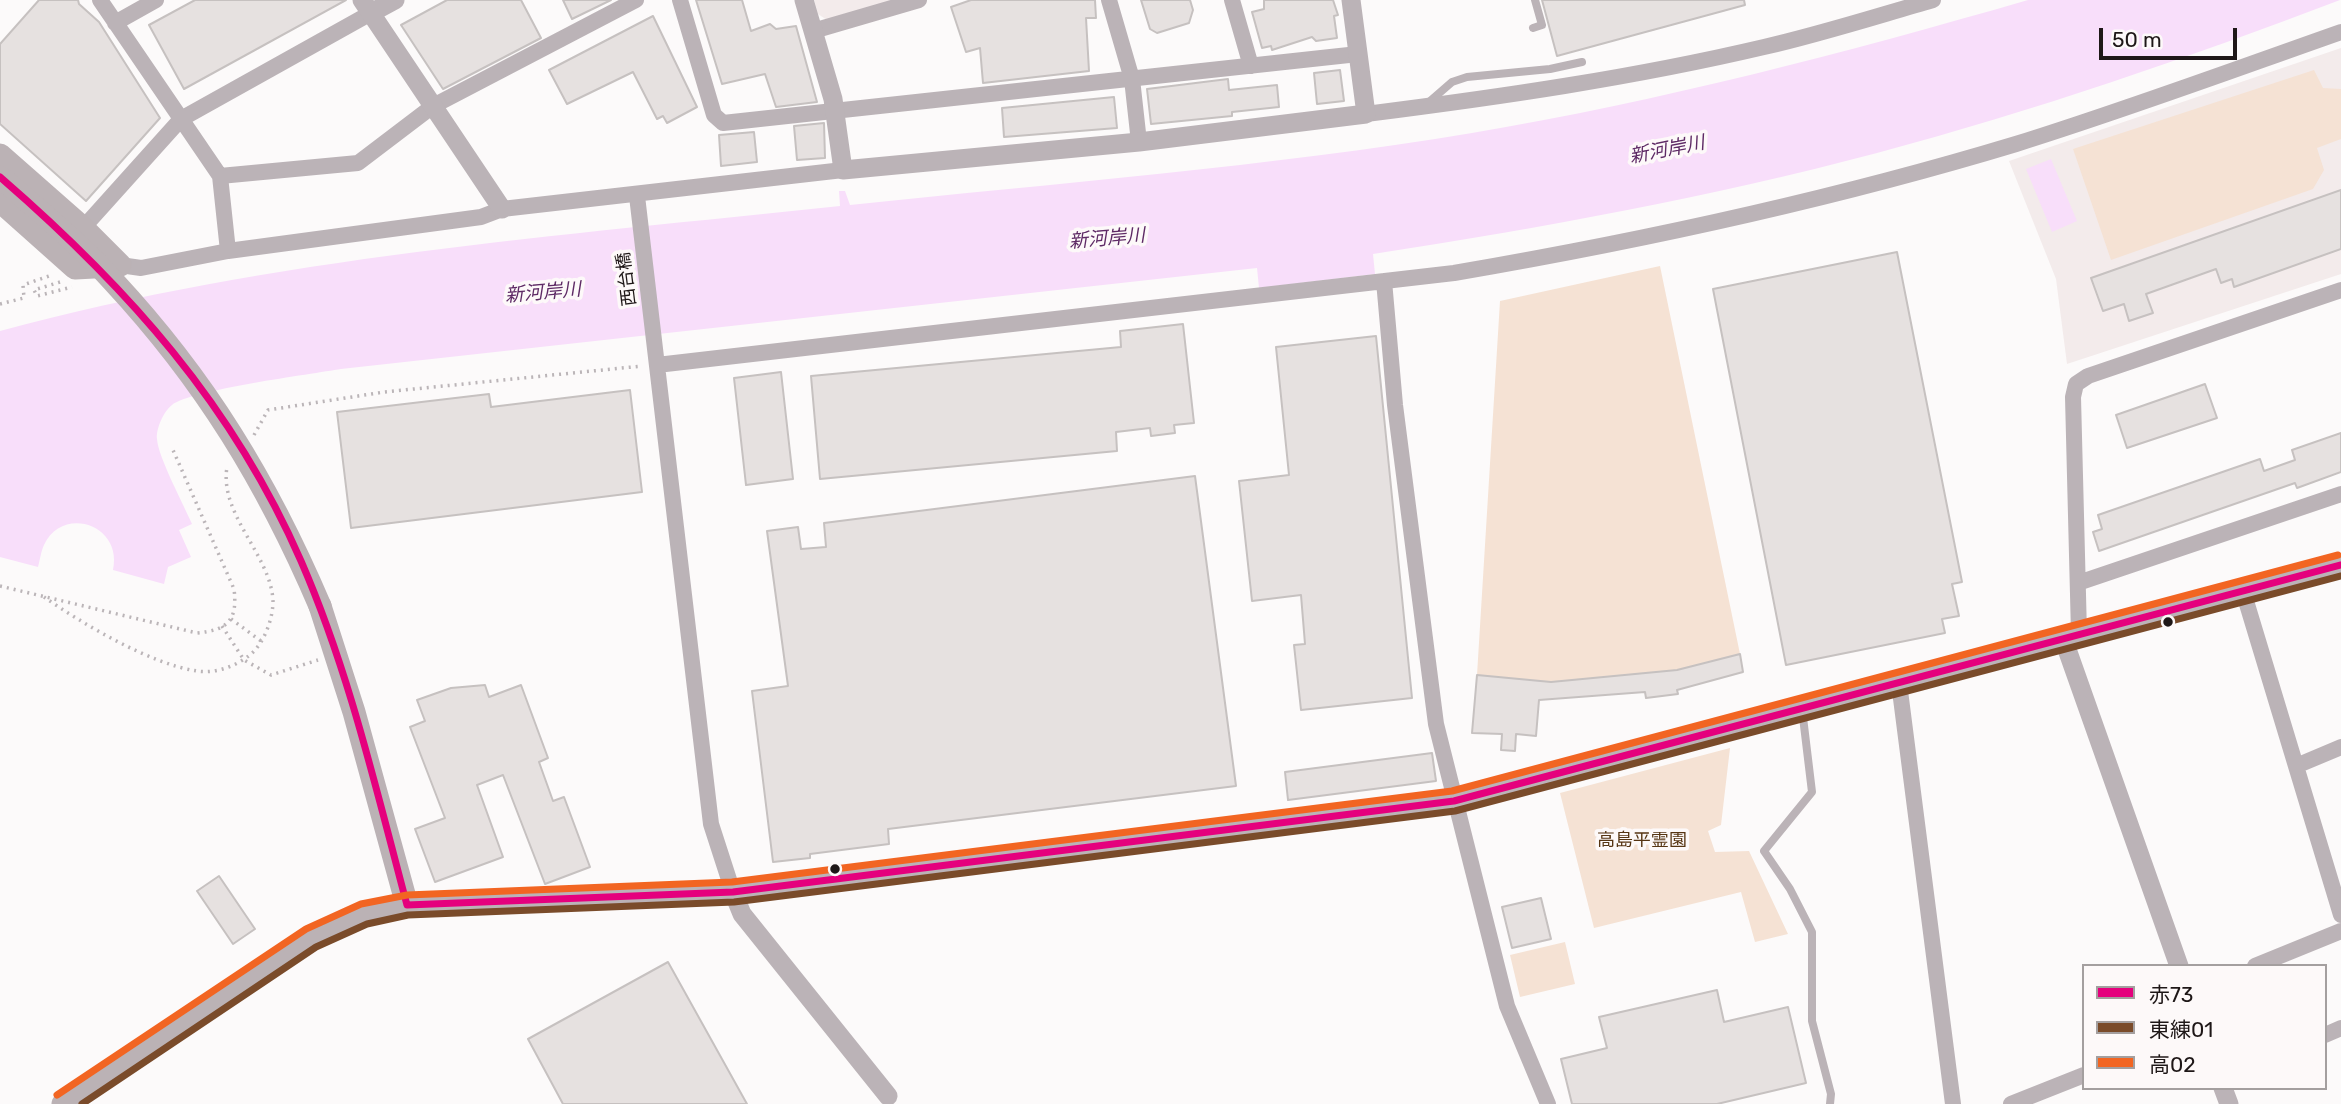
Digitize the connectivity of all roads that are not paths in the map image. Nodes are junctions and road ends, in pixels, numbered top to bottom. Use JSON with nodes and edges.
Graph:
{"nodes":[{"id":1,"x":100,"y":0,"type":"edge"},
{"id":2,"x":156,"y":0,"type":"edge"},
{"id":3,"x":395,"y":0,"type":"edge"},
{"id":4,"x":680,"y":0,"type":"edge"},
{"id":5,"x":803,"y":0,"type":"edge"},
{"id":6,"x":919,"y":0,"type":"edge"},
{"id":7,"x":1110,"y":0,"type":"edge"},
{"id":8,"x":1232,"y":0,"type":"edge"},
{"id":9,"x":1351,"y":0,"type":"edge"},
{"id":10,"x":1535,"y":0,"type":"edge"},
{"id":11,"x":1933,"y":0,"type":"edge"},
{"id":12,"x":630,"y":2,"type":"edge"},
{"id":13,"x":367,"y":7,"type":"edge"},
{"id":14,"x":115,"y":23,"type":"junction"},
{"id":15,"x":1533,"y":28,"type":"dead end"},
{"id":16,"x":813,"y":31,"type":"junction"},
{"id":17,"x":2341,"y":32,"type":"edge"},
{"id":18,"x":1358,"y":54,"type":"junction"},
{"id":19,"x":1582,"y":62,"type":"dead end"},
{"id":20,"x":1251,"y":66,"type":"junction"},
{"id":21,"x":1132,"y":79,"type":"junction"},
{"id":22,"x":433,"y":106,"type":"junction"},
{"id":23,"x":1424,"y":107,"type":"junction"},
{"id":24,"x":835,"y":112,"type":"junction"},
{"id":25,"x":1366,"y":114,"type":"junction"},
{"id":26,"x":181,"y":120,"type":"junction"},
{"id":27,"x":1139,"y":142,"type":"junction"},
{"id":28,"x":0,"y":155,"type":"edge"},
{"id":29,"x":843,"y":170,"type":"junction"},
{"id":30,"x":220,"y":176,"type":"junction"},
{"id":31,"x":0,"y":177,"type":"edge"},
{"id":32,"x":637,"y":196,"type":"junction"},
{"id":33,"x":0,"y":201,"type":"edge"},
{"id":34,"x":502,"y":209,"type":"junction"},
{"id":35,"x":83,"y":228,"type":"junction"},
{"id":36,"x":228,"y":251,"type":"junction"},
{"id":37,"x":120,"y":265,"type":"junction"},
{"id":38,"x":1384,"y":281,"type":"junction"},
{"id":39,"x":2341,"y":290,"type":"edge"},
{"id":40,"x":656,"y":362,"type":"junction"},
{"id":41,"x":2341,"y":494,"type":"edge"},
{"id":42,"x":2341,"y":565,"type":"edge"},
{"id":43,"x":2078,"y":583,"type":"junction"},
{"id":44,"x":2243,"y":591,"type":"junction"},
{"id":45,"x":2071,"y":636,"type":"junction"},
{"id":46,"x":1899,"y":683,"type":"junction"},
{"id":47,"x":1802,"y":709,"type":"junction"},
{"id":48,"x":2341,"y":747,"type":"edge"},
{"id":49,"x":2296,"y":766,"type":"junction"},
{"id":50,"x":1454,"y":801,"type":"junction"},
{"id":51,"x":733,"y":892,"type":"junction"},
{"id":52,"x":407,"y":905,"type":"junction"},
{"id":53,"x":2341,"y":915,"type":"edge"},
{"id":54,"x":2341,"y":931,"type":"edge"},
{"id":55,"x":2178,"y":964,"type":"edge"},
{"id":56,"x":2260,"y":964,"type":"edge"},
{"id":57,"x":2082,"y":1076,"type":"edge"},
{"id":58,"x":890,"y":1100,"type":"edge"},
{"id":59,"x":63,"y":1104,"type":"edge"},
{"id":60,"x":1548,"y":1104,"type":"edge"},
{"id":61,"x":1830,"y":1104,"type":"edge"},
{"id":62,"x":1953,"y":1104,"type":"edge"},
{"id":63,"x":2011,"y":1104,"type":"edge"}],
"edges":[{"from":1,"to":14,"type":"street"},
{"from":2,"to":14,"type":"street"},
{"from":3,"to":13,"type":"street"},
{"from":4,"to":24,"type":"street"},
{"from":5,"to":16,"type":"street"},
{"from":6,"to":16,"type":"street"},
{"from":7,"to":21,"type":"street"},
{"from":8,"to":20,"type":"street"},
{"from":9,"to":18,"type":"street"},
{"from":10,"to":15,"type":"lane"},
{"from":11,"to":23,"type":"street"},
{"from":12,"to":22,"type":"street"},
{"from":13,"to":22,"type":"street"},
{"from":13,"to":26,"type":"street"},
{"from":14,"to":26,"type":"street"},
{"from":16,"to":24,"type":"street"},
{"from":17,"to":38,"type":"street"},
{"from":18,"to":20,"type":"street"},
{"from":18,"to":25,"type":"street"},
{"from":19,"to":23,"type":"lane"},
{"from":20,"to":21,"type":"street"},
{"from":21,"to":24,"type":"street"},
{"from":21,"to":27,"type":"street"},
{"from":22,"to":30,"type":"street"},
{"from":22,"to":34,"type":"street"},
{"from":23,"to":25,"type":"street"},
{"from":24,"to":29,"type":"street"},
{"from":25,"to":27,"type":"street"},
{"from":26,"to":30,"type":"street"},
{"from":26,"to":35,"type":"street"},
{"from":27,"to":29,"type":"street"},
{"from":28,"to":35,"type":"main road"},
{"from":29,"to":32,"type":"street"},
{"from":30,"to":36,"type":"street"},
{"from":31,"to":52,"type":"main road","bridge":true},
{"from":32,"to":34,"type":"street"},
{"from":32,"to":40,"type":"street","name":"西台橋"},
{"from":33,"to":37,"type":"main road"},
{"from":34,"to":36,"type":"street"},
{"from":35,"to":37,"type":"main road"},
{"from":36,"to":37,"type":"street"},
{"from":38,"to":40,"type":"street"},
{"from":38,"to":50,"type":"street"},
{"from":39,"to":43,"type":"street"},
{"from":40,"to":51,"type":"street","name":"西台橋"},
{"from":41,"to":43,"type":"street"},
{"from":42,"to":44,"type":"street"},
{"from":43,"to":45,"type":"street"},
{"from":44,"to":45,"type":"street"},
{"from":44,"to":49,"type":"street"},
{"from":45,"to":46,"type":"street"},
{"from":45,"to":55,"type":"street"},
{"from":46,"to":47,"type":"street"},
{"from":46,"to":62,"type":"street"},
{"from":47,"to":50,"type":"street"},
{"from":47,"to":61,"type":"lane"},
{"from":48,"to":49,"type":"street"},
{"from":49,"to":53,"type":"street"},
{"from":50,"to":51,"type":"street"},
{"from":50,"to":60,"type":"street"},
{"from":51,"to":52,"type":"street"},
{"from":51,"to":58,"type":"street"},
{"from":52,"to":59,"type":"main road"},
{"from":54,"to":56,"type":"street"},
{"from":57,"to":63,"type":"street"}]}
